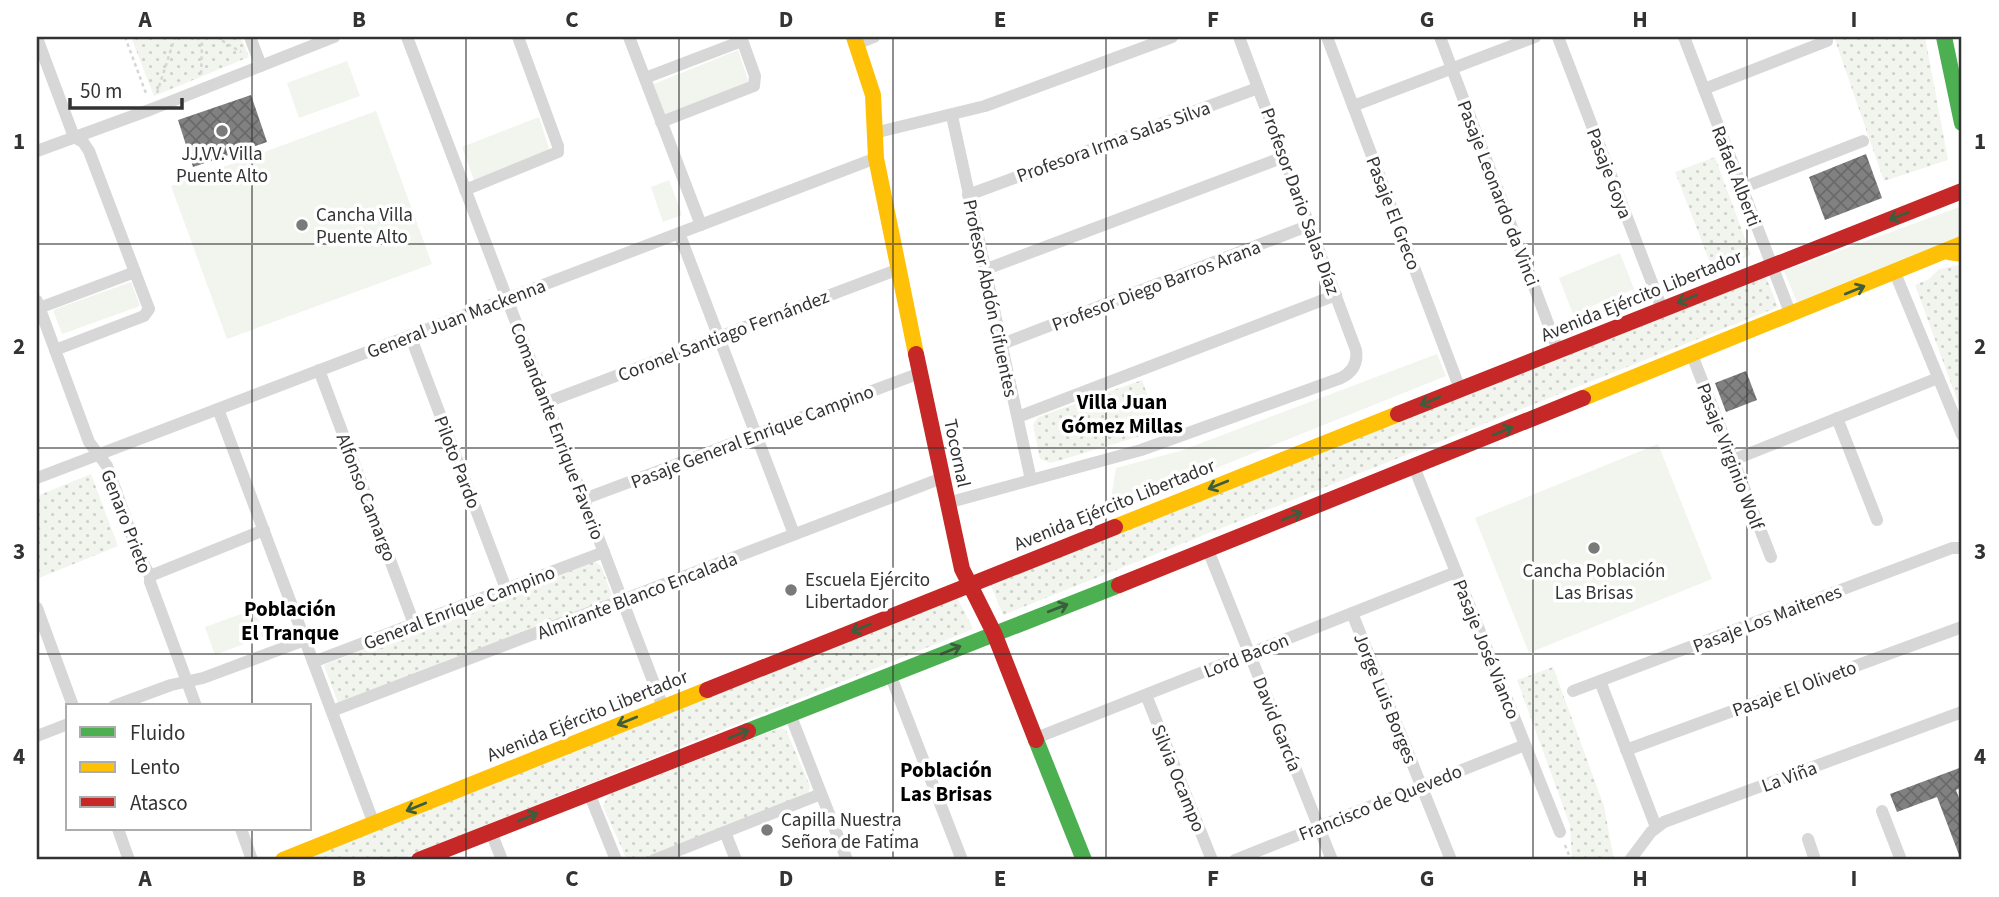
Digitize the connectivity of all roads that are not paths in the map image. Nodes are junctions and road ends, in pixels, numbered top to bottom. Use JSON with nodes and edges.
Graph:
{"nodes":[{"id":1,"x":250,"y":37,"type":"edge"},
{"id":2,"x":334,"y":37,"type":"edge"},
{"id":3,"x":407,"y":37,"type":"edge"},
{"id":4,"x":517,"y":37,"type":"edge"},
{"id":5,"x":629,"y":37,"type":"edge"},
{"id":6,"x":874,"y":37,"type":"edge"},
{"id":7,"x":1172,"y":37,"type":"edge"},
{"id":8,"x":1239,"y":37,"type":"edge"},
{"id":9,"x":1327,"y":37,"type":"edge"},
{"id":10,"x":1440,"y":37,"type":"edge"},
{"id":11,"x":1535,"y":37,"type":"edge"},
{"id":12,"x":1558,"y":37,"type":"edge"},
{"id":13,"x":1684,"y":37,"type":"edge"},
{"id":14,"x":1944,"y":37,"type":"edge"},
{"id":15,"x":37,"y":38,"type":"edge"},
{"id":16,"x":741,"y":39,"type":"edge"},
{"id":17,"x":855,"y":40,"type":"edge"},
{"id":18,"x":1827,"y":41,"type":"dead end"},
{"id":19,"x":261,"y":66,"type":"junction"},
{"id":20,"x":1452,"y":69,"type":"junction"},
{"id":21,"x":645,"y":78,"type":"junction"},
{"id":22,"x":1258,"y":88,"type":"junction"},
{"id":23,"x":1704,"y":89,"type":"junction"},
{"id":24,"x":1353,"y":106,"type":"junction"},
{"id":25,"x":952,"y":116,"type":"junction"},
{"id":26,"x":661,"y":121,"type":"junction"},
{"id":27,"x":1962,"y":123,"type":"edge"},
{"id":28,"x":874,"y":133,"type":"junction"},
{"id":29,"x":74,"y":136,"type":"junction"},
{"id":30,"x":1863,"y":141,"type":"dead end"},
{"id":31,"x":37,"y":151,"type":"edge"},
{"id":32,"x":1284,"y":157,"type":"junction"},
{"id":33,"x":876,"y":158,"type":"junction"},
{"id":34,"x":1742,"y":188,"type":"junction"},
{"id":35,"x":465,"y":190,"type":"junction"},
{"id":36,"x":1962,"y":191,"type":"edge"},
{"id":37,"x":968,"y":195,"type":"junction"},
{"id":38,"x":701,"y":225,"type":"junction"},
{"id":39,"x":1310,"y":225,"type":"junction"},
{"id":40,"x":679,"y":233,"type":"junction"},
{"id":41,"x":1958,"y":250,"type":"edge"},
{"id":42,"x":1771,"y":266,"type":"junction"},
{"id":43,"x":899,"y":269,"type":"junction"},
{"id":44,"x":984,"y":270,"type":"junction"},
{"id":45,"x":135,"y":272,"type":"junction"},
{"id":46,"x":1895,"y":273,"type":"junction"},
{"id":47,"x":1336,"y":295,"type":"junction"},
{"id":48,"x":507,"y":299,"type":"junction"},
{"id":49,"x":38,"y":304,"type":"edge"},
{"id":50,"x":1662,"y":309,"type":"junction"},
{"id":51,"x":1791,"y":315,"type":"junction"},
{"id":52,"x":411,"y":335,"type":"junction"},
{"id":53,"x":718,"y":337,"type":"junction"},
{"id":54,"x":1002,"y":344,"type":"junction"},
{"id":55,"x":55,"y":350,"type":"junction"},
{"id":56,"x":1558,"y":350,"type":"junction"},
{"id":57,"x":1692,"y":355,"type":"junction"},
{"id":58,"x":319,"y":370,"type":"junction"},
{"id":59,"x":920,"y":373,"type":"junction"},
{"id":60,"x":1938,"y":378,"type":"junction"},
{"id":61,"x":1460,"y":389,"type":"junction"},
{"id":62,"x":547,"y":402,"type":"junction"},
{"id":63,"x":218,"y":409,"type":"junction"},
{"id":64,"x":1017,"y":417,"type":"junction"},
{"id":65,"x":1837,"y":418,"type":"junction"},
{"id":66,"x":756,"y":435,"type":"junction"},
{"id":67,"x":1962,"y":435,"type":"edge"},
{"id":68,"x":98,"y":454,"type":"junction"},
{"id":69,"x":1733,"y":460,"type":"junction"},
{"id":70,"x":1414,"y":467,"type":"junction"},
{"id":71,"x":37,"y":478,"type":"edge"},
{"id":72,"x":942,"y":478,"type":"junction"},
{"id":73,"x":1031,"y":480,"type":"junction"},
{"id":74,"x":584,"y":499,"type":"junction"},
{"id":75,"x":947,"y":503,"type":"junction"},
{"id":76,"x":1877,"y":520,"type":"dead end"},
{"id":77,"x":264,"y":530,"type":"junction"},
{"id":78,"x":794,"y":534,"type":"junction"},
{"id":79,"x":1962,"y":548,"type":"edge"},
{"id":80,"x":1208,"y":550,"type":"junction"},
{"id":81,"x":604,"y":552,"type":"junction"},
{"id":82,"x":1771,"y":557,"type":"dead end"},
{"id":83,"x":1456,"y":572,"type":"junction"},
{"id":84,"x":150,"y":576,"type":"junction"},
{"id":85,"x":970,"y":584,"type":"junction"},
{"id":86,"x":506,"y":589,"type":"junction"},
{"id":87,"x":622,"y":600,"type":"junction"},
{"id":88,"x":37,"y":608,"type":"edge"},
{"id":89,"x":1352,"y":613,"type":"junction"},
{"id":90,"x":414,"y":624,"type":"junction"},
{"id":91,"x":1962,"y":626,"type":"edge"},
{"id":92,"x":994,"y":633,"type":"junction"},
{"id":93,"x":305,"y":640,"type":"junction"},
{"id":94,"x":1250,"y":653,"type":"junction"},
{"id":95,"x":313,"y":662,"type":"junction"},
{"id":96,"x":890,"y":674,"type":"junction"},
{"id":97,"x":187,"y":681,"type":"junction"},
{"id":98,"x":1600,"y":681,"type":"junction"},
{"id":99,"x":1573,"y":691,"type":"dead end"},
{"id":100,"x":1146,"y":695,"type":"junction"},
{"id":101,"x":72,"y":704,"type":"edge"},
{"id":102,"x":119,"y":704,"type":"edge"},
{"id":103,"x":195,"y":704,"type":"edge"},
{"id":104,"x":663,"y":707,"type":"junction"},
{"id":105,"x":332,"y":711,"type":"junction"},
{"id":106,"x":1962,"y":712,"type":"edge"},
{"id":107,"x":790,"y":714,"type":"junction"},
{"id":108,"x":66,"y":725,"type":"edge"},
{"id":109,"x":37,"y":736,"type":"edge"},
{"id":110,"x":1036,"y":738,"type":"junction"},
{"id":111,"x":1525,"y":745,"type":"junction"},
{"id":112,"x":1626,"y":750,"type":"junction"},
{"id":113,"x":1422,"y":786,"type":"junction"},
{"id":114,"x":589,"y":793,"type":"junction"},
{"id":115,"x":821,"y":794,"type":"junction"},
{"id":116,"x":1882,"y":811,"type":"dead end"},
{"id":117,"x":374,"y":824,"type":"junction"},
{"id":118,"x":1319,"y":827,"type":"junction"},
{"id":119,"x":1656,"y":827,"type":"junction"},
{"id":120,"x":118,"y":830,"type":"edge"},
{"id":121,"x":241,"y":830,"type":"edge"},
{"id":122,"x":491,"y":832,"type":"junction"},
{"id":123,"x":725,"y":832,"type":"junction"},
{"id":124,"x":1560,"y":832,"type":"road end"},
{"id":125,"x":1808,"y":839,"type":"dead end"},
{"id":126,"x":129,"y":860,"type":"edge"},
{"id":127,"x":252,"y":860,"type":"edge"},
{"id":128,"x":283,"y":860,"type":"edge"},
{"id":129,"x":419,"y":860,"type":"edge"},
{"id":130,"x":502,"y":860,"type":"edge"},
{"id":131,"x":616,"y":860,"type":"edge"},
{"id":132,"x":654,"y":860,"type":"edge"},
{"id":133,"x":736,"y":860,"type":"edge"},
{"id":134,"x":847,"y":860,"type":"edge"},
{"id":135,"x":962,"y":860,"type":"edge"},
{"id":136,"x":1084,"y":860,"type":"edge"},
{"id":137,"x":1212,"y":860,"type":"edge"},
{"id":138,"x":1235,"y":860,"type":"edge"},
{"id":139,"x":1332,"y":860,"type":"edge"},
{"id":140,"x":1451,"y":860,"type":"edge"},
{"id":141,"x":1630,"y":860,"type":"edge"},
{"id":142,"x":1815,"y":860,"type":"edge"},
{"id":143,"x":1900,"y":860,"type":"edge"}],
"edges":[{"from":1,"to":19,"type":"street"},
{"from":2,"to":19,"type":"street"},
{"from":3,"to":35,"type":"street","name":"Comandante Enrique Faverio"},
{"from":4,"to":35,"type":"street"},
{"from":5,"to":21,"type":"street"},
{"from":6,"to":17,"type":"street"},
{"from":7,"to":25,"type":"street"},
{"from":8,"to":22,"type":"street","name":"Profesor Dario Salas Díaz"},
{"from":9,"to":24,"type":"street","name":"Pasaje El Greco"},
{"from":10,"to":20,"type":"street","name":"Pasaje Leonardo da Vinci"},
{"from":11,"to":20,"type":"street"},
{"from":12,"to":50,"type":"street","name":"Pasaje Goya"},
{"from":13,"to":23,"type":"street","name":"Rafael Alberti"},
{"from":14,"to":27,"type":"main road"},
{"from":15,"to":29,"type":"street"},
{"from":16,"to":21,"type":"street"},
{"from":16,"to":26,"type":"street"},
{"from":17,"to":28,"type":"main road","name":"Tocornal"},
{"from":18,"to":23,"type":"street"},
{"from":19,"to":29,"type":"street"},
{"from":20,"to":24,"type":"street"},
{"from":20,"to":56,"type":"street","name":"Pasaje Leonardo da Vinci"},
{"from":21,"to":26,"type":"street"},
{"from":22,"to":32,"type":"street","name":"Profesor Dario Salas Díaz"},
{"from":22,"to":37,"type":"street","name":"Profesora Irma Salas Silva"},
{"from":23,"to":34,"type":"street","name":"Rafael Alberti"},
{"from":24,"to":61,"type":"street","name":"Pasaje El Greco"},
{"from":25,"to":28,"type":"street"},
{"from":25,"to":37,"type":"street","name":"Profesor Abdón Cifuentes"},
{"from":26,"to":38,"type":"street"},
{"from":28,"to":33,"type":"main road","name":"Tocornal"},
{"from":29,"to":31,"type":"street"},
{"from":29,"to":45,"type":"street"},
{"from":30,"to":34,"type":"street"},
{"from":32,"to":39,"type":"street","name":"Profesor Dario Salas Díaz"},
{"from":32,"to":44,"type":"street"},
{"from":33,"to":38,"type":"street","name":"General Juan Mackenna"},
{"from":33,"to":43,"type":"main road","name":"Tocornal"},
{"from":34,"to":42,"type":"street","name":"Rafael Alberti"},
{"from":35,"to":48,"type":"street","name":"Comandante Enrique Faverio"},
{"from":36,"to":42,"type":"main road","name":"Avenida Ejército Libertador","one_way":true},
{"from":37,"to":44,"type":"street","name":"Profesor Abdón Cifuentes"},
{"from":38,"to":40,"type":"street","name":"General Juan Mackenna"},
{"from":39,"to":47,"type":"street","name":"Profesor Dario Salas Díaz"},
{"from":39,"to":54,"type":"street","name":"Profesor Diego Barros Arana"},
{"from":40,"to":48,"type":"street","name":"General Juan Mackenna"},
{"from":40,"to":53,"type":"street"},
{"from":41,"to":46,"type":"main road"},
{"from":42,"to":50,"type":"main road","name":"Avenida Ejército Libertador","one_way":true},
{"from":42,"to":51,"type":"street","name":"Rafael Alberti"},
{"from":43,"to":53,"type":"street","name":"Coronel Santiago Fernández"},
{"from":43,"to":59,"type":"main road","name":"Tocornal"},
{"from":44,"to":54,"type":"street","name":"Profesor Abdón Cifuentes"},
{"from":45,"to":49,"type":"street"},
{"from":45,"to":55,"type":"street"},
{"from":51,"to":46,"type":"main road","one_way":true},
{"from":46,"to":60,"type":"street"},
{"from":47,"to":64,"type":"street"},
{"from":47,"to":73,"type":"street","name":"Profesor Dario Salas Díaz"},
{"from":48,"to":52,"type":"street","name":"General Juan Mackenna"},
{"from":48,"to":62,"type":"street","name":"Comandante Enrique Faverio"},
{"from":49,"to":55,"type":"street","name":"Genaro Prieto"},
{"from":50,"to":56,"type":"main road","name":"Avenida Ejército Libertador"},
{"from":51,"to":57,"type":"main road"},
{"from":52,"to":58,"type":"street","name":"General Juan Mackenna"},
{"from":52,"to":86,"type":"street","name":"Piloto Pardo"},
{"from":53,"to":62,"type":"street","name":"Coronel Santiago Fernández"},
{"from":53,"to":66,"type":"street"},
{"from":54,"to":64,"type":"street","name":"Profesor Abdón Cifuentes"},
{"from":55,"to":68,"type":"street","name":"Genaro Prieto"},
{"from":56,"to":61,"type":"main road","name":"Avenida Ejército Libertador"},
{"from":57,"to":69,"type":"street","name":"Pasaje Virginio Wolf"},
{"from":70,"to":57,"type":"main road","one_way":true},
{"from":58,"to":63,"type":"street","name":"General Juan Mackenna"},
{"from":58,"to":90,"type":"street","name":"Alfonso Camargo"},
{"from":59,"to":66,"type":"street","name":"Pasaje General Enrique Campino"},
{"from":59,"to":72,"type":"main road","name":"Tocornal"},
{"from":60,"to":65,"type":"street"},
{"from":60,"to":67,"type":"street"},
{"from":61,"to":85,"type":"main road","name":"Avenida Ejército Libertador","one_way":true},
{"from":62,"to":74,"type":"street","name":"Comandante Enrique Faverio"},
{"from":63,"to":68,"type":"street","name":"General Juan Mackenna"},
{"from":63,"to":77,"type":"street"},
{"from":64,"to":73,"type":"street","name":"Profesor Abdón Cifuentes"},
{"from":65,"to":69,"type":"street"},
{"from":65,"to":76,"type":"street"},
{"from":66,"to":74,"type":"street","name":"Pasaje General Enrique Campino"},
{"from":66,"to":78,"type":"street"},
{"from":68,"to":71,"type":"street","name":"General Juan Mackenna"},
{"from":68,"to":84,"type":"street","name":"Genaro Prieto"},
{"from":69,"to":82,"type":"street","name":"Pasaje Virginio Wolf"},
{"from":80,"to":70,"type":"main road","one_way":true},
{"from":70,"to":83,"type":"street","name":"Pasaje José Vianco"},
{"from":72,"to":75,"type":"main road","name":"Tocornal"},
{"from":72,"to":78,"type":"street","name":"Almirante Blanco Encalada"},
{"from":73,"to":75,"type":"street"},
{"from":74,"to":81,"type":"street","name":"Comandante Enrique Faverio"},
{"from":75,"to":85,"type":"main road","name":"Tocornal"},
{"from":77,"to":84,"type":"street"},
{"from":77,"to":93,"type":"street"},
{"from":78,"to":87,"type":"street","name":"Almirante Blanco Encalada"},
{"from":79,"to":98,"type":"street","name":"Pasaje Los Maitenes"},
{"from":92,"to":80,"type":"main road","one_way":true},
{"from":80,"to":94,"type":"street","name":"David García"},
{"from":81,"to":86,"type":"street","name":"General Enrique Campino"},
{"from":81,"to":87,"type":"street","name":"Comandante Enrique Faverio"},
{"from":83,"to":89,"type":"street","name":"Lord Bacon"},
{"from":83,"to":111,"type":"street","name":"Pasaje José Vianco"},
{"from":84,"to":97,"type":"street","name":"Genaro Prieto"},
{"from":85,"to":92,"type":"main road","name":"Tocornal"},
{"from":85,"to":104,"type":"main road","name":"Avenida Ejército Libertador","one_way":true},
{"from":86,"to":90,"type":"street","name":"General Enrique Campino"},
{"from":87,"to":104,"type":"street","name":"Comandante Enrique Faverio"},
{"from":87,"to":105,"type":"street","name":"Almirante Blanco Encalada"},
{"from":88,"to":101,"type":"street"},
{"from":89,"to":94,"type":"street","name":"Lord Bacon"},
{"from":89,"to":113,"type":"street","name":"Jorge Luis Borges"},
{"from":90,"to":95,"type":"street","name":"General Enrique Campino"},
{"from":91,"to":112,"type":"street","name":"Pasaje El Oliveto"},
{"from":96,"to":92,"type":"main road","one_way":true},
{"from":92,"to":110,"type":"main road","name":"Tocornal"},
{"from":93,"to":95,"type":"street"},
{"from":93,"to":97,"type":"street"},
{"from":94,"to":100,"type":"street","name":"Lord Bacon"},
{"from":94,"to":118,"type":"street","name":"David García"},
{"from":95,"to":105,"type":"street"},
{"from":96,"to":107,"type":"main road"},
{"from":96,"to":135,"type":"street"},
{"from":97,"to":102,"type":"street"},
{"from":97,"to":103,"type":"street","name":"Genaro Prieto"},
{"from":98,"to":99,"type":"street","name":"Pasaje Los Maitenes"},
{"from":98,"to":112,"type":"street"},
{"from":100,"to":110,"type":"street","name":"Lord Bacon"},
{"from":100,"to":137,"type":"street","name":"Silvia Ocampo"},
{"from":104,"to":117,"type":"main road","name":"Avenida Ejército Libertador","one_way":true},
{"from":105,"to":117,"type":"street"},
{"from":106,"to":119,"type":"street","name":"La Viña"},
{"from":114,"to":107,"type":"main road","one_way":true},
{"from":107,"to":115,"type":"street"},
{"from":108,"to":109,"type":"street"},
{"from":110,"to":136,"type":"main road","name":"Tocornal"},
{"from":111,"to":113,"type":"street","name":"Francisco de Quevedo"},
{"from":111,"to":124,"type":"street","name":"Pasaje José Vianco"},
{"from":112,"to":119,"type":"street"},
{"from":113,"to":118,"type":"street","name":"Francisco de Quevedo"},
{"from":113,"to":140,"type":"street","name":"Jorge Luis Borges"},
{"from":122,"to":114,"type":"main road","one_way":true},
{"from":114,"to":131,"type":"street"},
{"from":115,"to":123,"type":"street"},
{"from":115,"to":134,"type":"street"},
{"from":116,"to":143,"type":"street"},
{"from":117,"to":128,"type":"main road","name":"Avenida Ejército Libertador"},
{"from":118,"to":138,"type":"street","name":"Francisco de Quevedo"},
{"from":118,"to":139,"type":"street","name":"David García"},
{"from":119,"to":141,"type":"street","name":"La Viña"},
{"from":120,"to":126,"type":"street"},
{"from":121,"to":127,"type":"street"},
{"from":122,"to":129,"type":"main road"},
{"from":122,"to":130,"type":"street"},
{"from":123,"to":132,"type":"street"},
{"from":123,"to":133,"type":"street"},
{"from":125,"to":142,"type":"street"}]}
